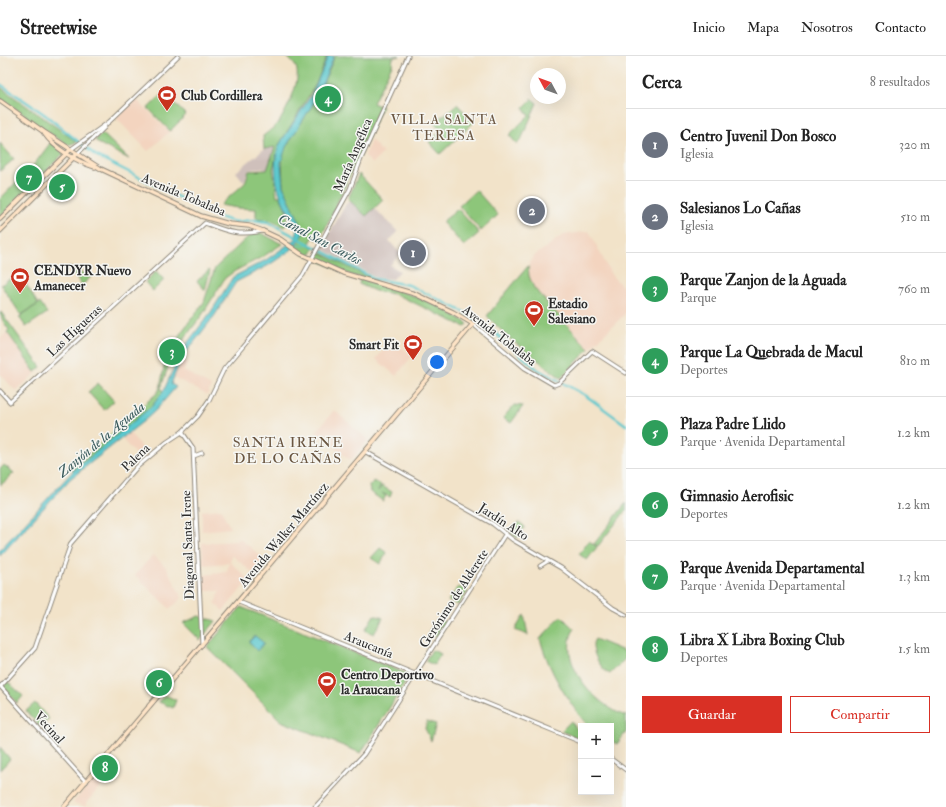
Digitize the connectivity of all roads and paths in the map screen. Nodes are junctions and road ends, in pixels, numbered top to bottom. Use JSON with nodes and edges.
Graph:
{"nodes":[{"id":1,"x":178,"y":56,"type":"edge"},
{"id":2,"x":408,"y":56,"type":"edge"},
{"id":3,"x":0,"y":101,"type":"edge"},
{"id":4,"x":108,"y":122,"type":"junction"},
{"id":5,"x":69,"y":151,"type":"junction"},
{"id":6,"x":75,"y":155,"type":"junction"},
{"id":7,"x":58,"y":161,"type":"junction"},
{"id":8,"x":62,"y":168,"type":"junction"},
{"id":9,"x":0,"y":219,"type":"edge"},
{"id":10,"x":258,"y":229,"type":"junction"},
{"id":11,"x":0,"y":231,"type":"edge"},
{"id":12,"x":263,"y":231,"type":"junction"},
{"id":13,"x":247,"y":234,"type":"junction"},
{"id":14,"x":311,"y":259,"type":"junction"},
{"id":15,"x":473,"y":324,"type":"junction"},
{"id":16,"x":626,"y":373,"type":"edge"},
{"id":17,"x":0,"y":392,"type":"edge"},
{"id":18,"x":182,"y":432,"type":"junction"},
{"id":19,"x":366,"y":452,"type":"junction"},
{"id":20,"x":202,"y":453,"type":"dead end"},
{"id":21,"x":194,"y":456,"type":"junction"},
{"id":22,"x":506,"y":533,"type":"junction"},
{"id":23,"x":551,"y":562,"type":"junction"},
{"id":24,"x":540,"y":566,"type":"dead end"},
{"id":25,"x":239,"y":602,"type":"junction"},
{"id":26,"x":626,"y":615,"type":"edge"},
{"id":27,"x":202,"y":646,"type":"junction"},
{"id":28,"x":415,"y":674,"type":"junction"},
{"id":29,"x":0,"y":686,"type":"edge"},
{"id":30,"x":578,"y":741,"type":"edge"},
{"id":31,"x":614,"y":761,"type":"edge"},
{"id":32,"x":626,"y":770,"type":"edge"},
{"id":33,"x":86,"y":782,"type":"junction"},
{"id":34,"x":64,"y":807,"type":"edge"},
{"id":35,"x":315,"y":807,"type":"edge"}],
"edges":[{"from":1,"to":4,"type":"street"},
{"from":2,"to":14,"type":"street","name":"María Angélica"},
{"from":3,"to":5,"type":"main road","name":"Avenida Tobalaba"},
{"from":4,"to":5,"type":"street"},
{"from":4,"to":6,"type":"street"},
{"from":5,"to":6,"type":"main road","name":"Avenida Tobalaba"},
{"from":5,"to":7,"type":"main road"},
{"from":6,"to":8,"type":"main road"},
{"from":6,"to":10,"type":"main road","name":"Avenida Tobalaba"},
{"from":7,"to":8,"type":"main road"},
{"from":7,"to":9,"type":"main road"},
{"from":8,"to":11,"type":"main road"},
{"from":10,"to":12,"type":"main road","name":"Avenida Tobalaba"},
{"from":10,"to":13,"type":"street"},
{"from":12,"to":13,"type":"street"},
{"from":12,"to":14,"type":"main road","name":"Avenida Tobalaba"},
{"from":13,"to":17,"type":"street","name":"Las Higueras"},
{"from":14,"to":15,"type":"main road","name":"Avenida Tobalaba"},
{"from":14,"to":18,"type":"street","name":"Palena"},
{"from":15,"to":16,"type":"street","name":"Avenida Tobalaba"},
{"from":15,"to":19,"type":"main road","name":"Avenida Walker Martínez"},
{"from":18,"to":21,"type":"street","name":"Diagonal Santa Irene"},
{"from":18,"to":29,"type":"street","name":"Palena"},
{"from":19,"to":22,"type":"street","name":"Jardín Alto"},
{"from":19,"to":25,"type":"main road","name":"Avenida Walker Martínez"},
{"from":20,"to":21,"type":"street"},
{"from":21,"to":27,"type":"street","name":"Diagonal Santa Irene"},
{"from":22,"to":23,"type":"street","name":"Jardín Alto"},
{"from":22,"to":28,"type":"street","name":"Gerónimo de Alderete"},
{"from":23,"to":24,"type":"street"},
{"from":23,"to":26,"type":"street","name":"Jardín Alto"},
{"from":25,"to":27,"type":"main road","name":"Avenida Walker Martínez"},
{"from":25,"to":28,"type":"street","name":"Araucanía"},
{"from":27,"to":33,"type":"main road","name":"Avenida Walker Martínez"},
{"from":28,"to":30,"type":"street","name":"Araucanía"},
{"from":28,"to":35,"type":"street","name":"Gerónimo de Alderete"},
{"from":29,"to":33,"type":"street","name":"Vecinal"},
{"from":31,"to":32,"type":"street"},
{"from":33,"to":34,"type":"main road","name":"Avenida Walker Martínez"}]}
